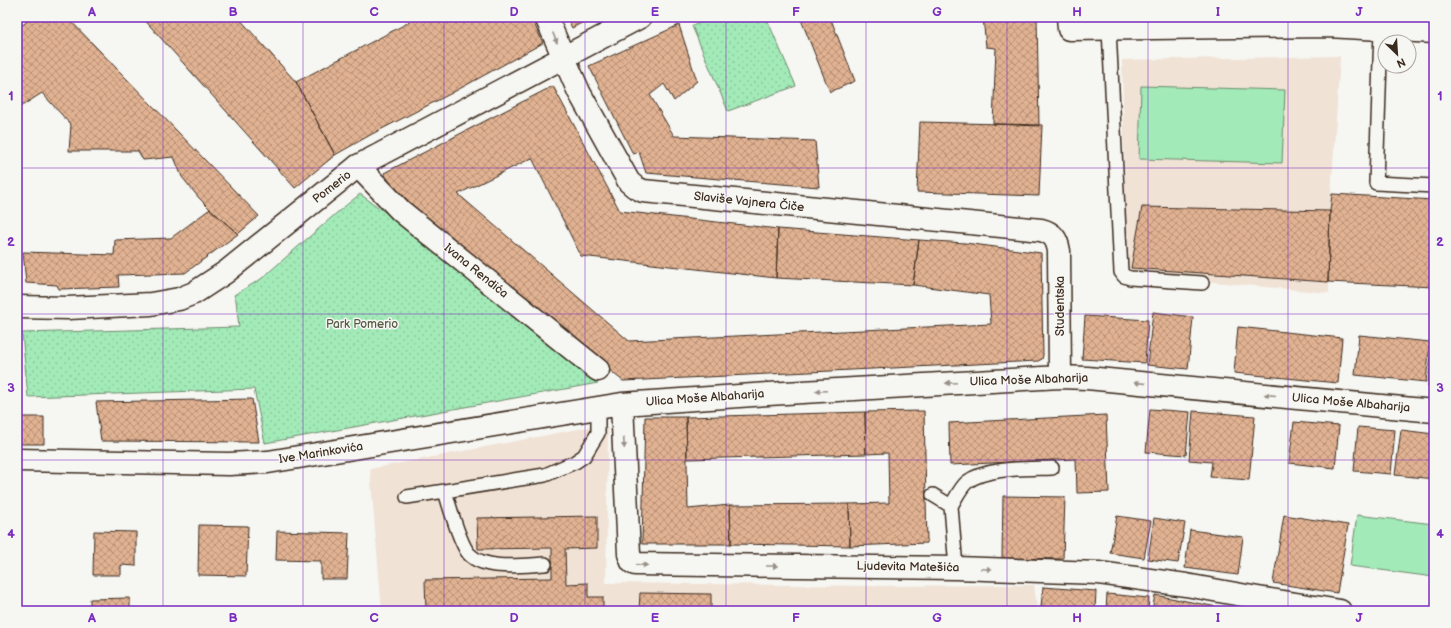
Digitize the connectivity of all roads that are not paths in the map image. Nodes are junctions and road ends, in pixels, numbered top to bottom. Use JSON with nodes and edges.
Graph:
{"nodes":[{"id":1,"x":546,"y":17,"type":"edge"},
{"id":2,"x":640,"y":17,"type":"edge"},
{"id":3,"x":1069,"y":23,"type":"edge"},
{"id":4,"x":1108,"y":29,"type":"junction"},
{"id":5,"x":1381,"y":30,"type":"junction"},
{"id":6,"x":1434,"y":32,"type":"edge"},
{"id":7,"x":564,"y":58,"type":"junction"},
{"id":8,"x":358,"y":166,"type":"junction"},
{"id":9,"x":1434,"y":186,"type":"edge"},
{"id":10,"x":1054,"y":235,"type":"joint"},
{"id":11,"x":1202,"y":283,"type":"dead end"},
{"id":12,"x":17,"y":307,"type":"edge"},
{"id":13,"x":598,"y":370,"type":"dead end"},
{"id":14,"x":1060,"y":377,"type":"junction"},
{"id":15,"x":622,"y":404,"type":"junction"},
{"id":16,"x":598,"y":408,"type":"junction"},
{"id":17,"x":1434,"y":411,"type":"edge"},
{"id":18,"x":17,"y":460,"type":"edge"},
{"id":19,"x":1052,"y":468,"type":"dead end"},
{"id":20,"x":445,"y":491,"type":"junction"},
{"id":21,"x":933,"y":495,"type":"dead end"},
{"id":22,"x":407,"y":497,"type":"dead end"},
{"id":23,"x":951,"y":506,"type":"junction"},
{"id":24,"x":545,"y":564,"type":"dead end"},
{"id":25,"x":956,"y":568,"type":"junction"},
{"id":26,"x":1257,"y":605,"type":"edge"},
{"id":27,"x":1340,"y":611,"type":"edge"}],
"edges":[{"from":1,"to":7,"type":"street","name":"Slaviše Vajnera Čiče","one_way":true},
{"from":2,"to":7,"type":"street","name":"Pomerio"},
{"from":3,"to":4,"type":"street"},
{"from":4,"to":5,"type":"street"},
{"from":4,"to":11,"type":"lane"},
{"from":5,"to":6,"type":"street"},
{"from":5,"to":9,"type":"lane"},
{"from":7,"to":8,"type":"street","name":"Pomerio"},
{"from":7,"to":10,"type":"street","name":"Slaviše Vajnera Čiče"},
{"from":8,"to":12,"type":"street","name":"Pomerio"},
{"from":8,"to":13,"type":"street","name":"Ivana Rendića"},
{"from":10,"to":14,"type":"street","name":"Studentska"},
{"from":14,"to":15,"type":"street","name":"Ulica Moše Albaharija","one_way":true},
{"from":17,"to":14,"type":"street","name":"Ulica Moše Albaharija","one_way":true},
{"from":15,"to":16,"type":"street","name":"Ive Marinkovića"},
{"from":15,"to":25,"type":"street","name":"Ljudevita Matešića","one_way":true},
{"from":16,"to":18,"type":"street","name":"Ive Marinkovića"},
{"from":16,"to":20,"type":"lane"},
{"from":19,"to":23,"type":"lane"},
{"from":20,"to":22,"type":"lane"},
{"from":20,"to":24,"type":"lane"},
{"from":21,"to":23,"type":"lane"},
{"from":23,"to":25,"type":"lane"},
{"from":25,"to":26,"type":"street","name":"Ljudevita Matešića","one_way":true},
{"from":26,"to":27,"type":"street","name":"Ljudevita Matešića"}]}
